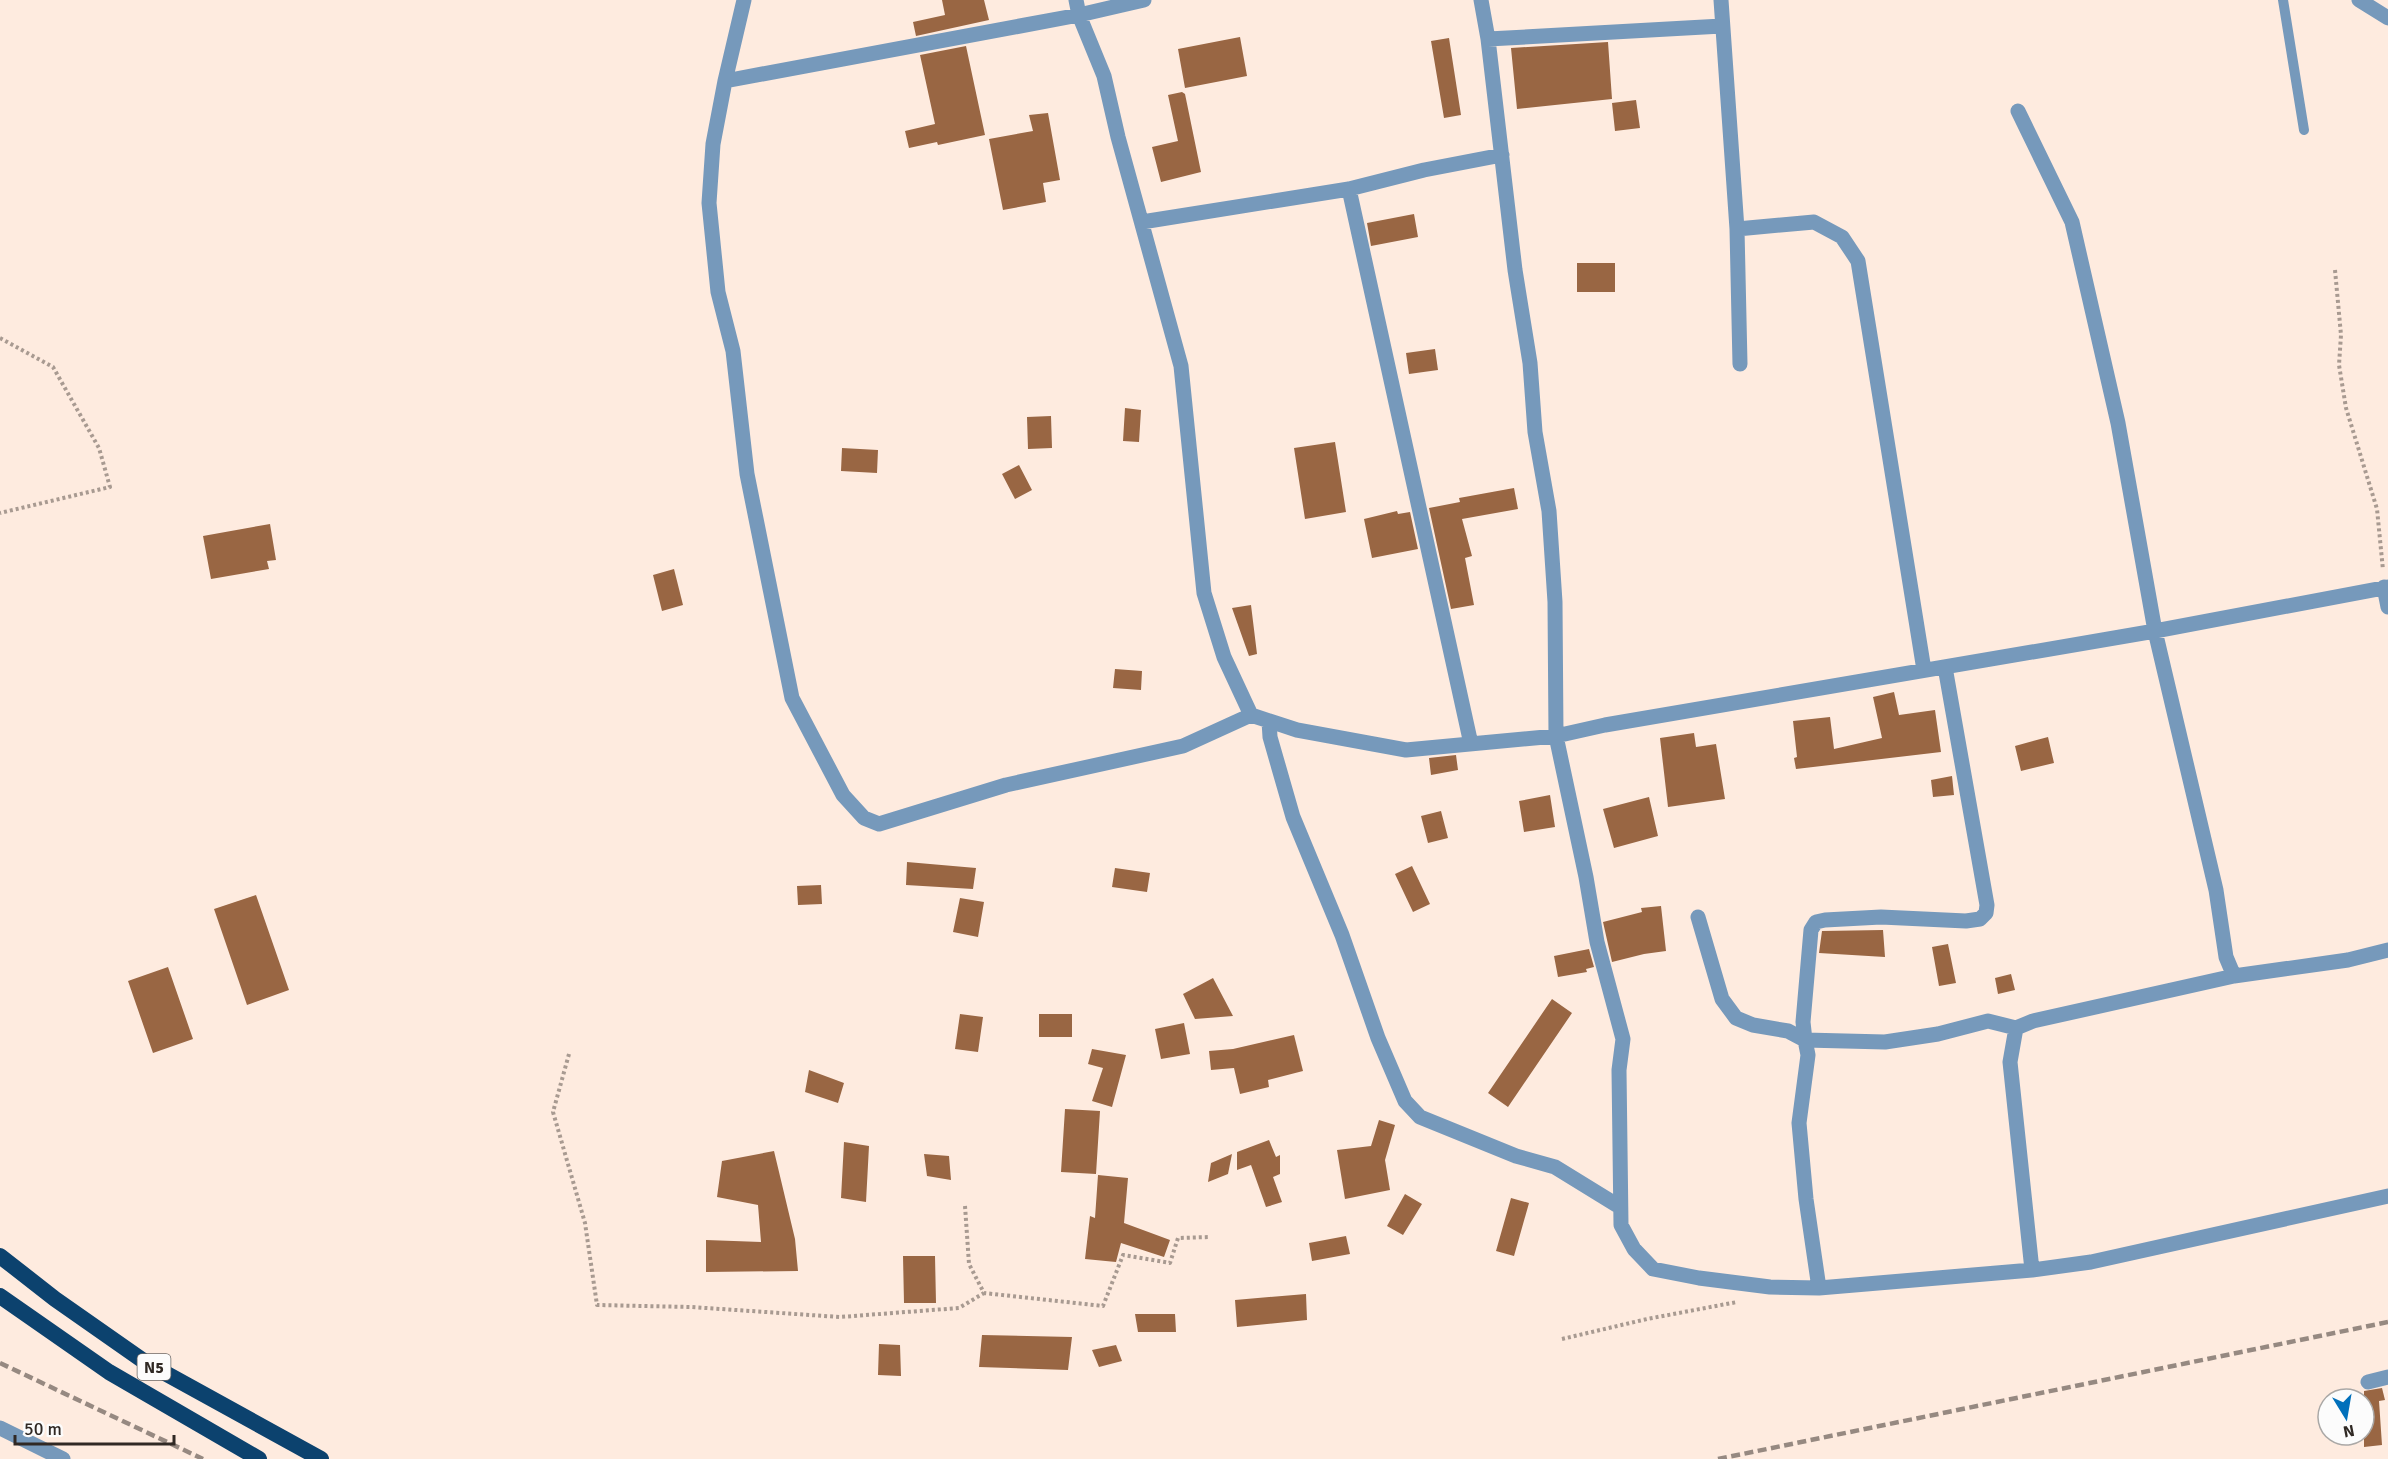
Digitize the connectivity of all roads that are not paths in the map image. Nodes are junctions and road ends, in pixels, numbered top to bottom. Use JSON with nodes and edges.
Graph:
{"nodes":[{"id":1,"x":744,"y":0,"type":"edge"},
{"id":2,"x":1144,"y":0,"type":"edge"},
{"id":3,"x":1480,"y":0,"type":"edge"},
{"id":4,"x":1721,"y":0,"type":"edge"},
{"id":5,"x":2283,"y":0,"type":"edge"},
{"id":6,"x":2358,"y":0,"type":"edge"},
{"id":7,"x":1078,"y":8,"type":"edge"},
{"id":8,"x":2388,"y":18,"type":"edge"},
{"id":9,"x":1722,"y":26,"type":"junction"},
{"id":10,"x":1488,"y":39,"type":"junction"},
{"id":11,"x":725,"y":81,"type":"junction"},
{"id":12,"x":2018,"y":111,"type":"dead end"},
{"id":13,"x":2304,"y":130,"type":"dead end"},
{"id":14,"x":1502,"y":155,"type":"junction"},
{"id":15,"x":1349,"y":189,"type":"junction"},
{"id":16,"x":1142,"y":222,"type":"junction"},
{"id":17,"x":1737,"y":229,"type":"junction"},
{"id":18,"x":1740,"y":364,"type":"dead end"},
{"id":19,"x":2386,"y":587,"type":"edge"},
{"id":20,"x":2388,"y":607,"type":"edge"},
{"id":21,"x":2155,"y":631,"type":"junction"},
{"id":22,"x":1945,"y":667,"type":"junction"},
{"id":23,"x":1924,"y":670,"type":"junction"},
{"id":24,"x":1251,"y":715,"type":"junction"},
{"id":25,"x":1269,"y":721,"type":"junction"},
{"id":26,"x":1556,"y":736,"type":"junction"},
{"id":27,"x":1471,"y":744,"type":"junction"},
{"id":28,"x":1698,"y":917,"type":"dead end"},
{"id":29,"x":2388,"y":950,"type":"edge"},
{"id":30,"x":2234,"y":976,"type":"junction"},
{"id":31,"x":2016,"y":1028,"type":"junction"},
{"id":32,"x":1805,"y":1040,"type":"junction"},
{"id":33,"x":2388,"y":1196,"type":"edge"},
{"id":34,"x":1620,"y":1207,"type":"junction"},
{"id":35,"x":0,"y":1256,"type":"edge"},
{"id":36,"x":2032,"y":1270,"type":"junction"},
{"id":37,"x":1819,"y":1288,"type":"junction"},
{"id":38,"x":0,"y":1296,"type":"edge"},
{"id":39,"x":2388,"y":1377,"type":"edge"},
{"id":40,"x":2367,"y":1382,"type":"dead end"},
{"id":41,"x":0,"y":1428,"type":"edge"},
{"id":42,"x":63,"y":1459,"type":"edge"},
{"id":43,"x":259,"y":1459,"type":"edge"},
{"id":44,"x":321,"y":1459,"type":"edge"}],
"edges":[{"from":1,"to":11,"type":"street"},
{"from":2,"to":7,"type":"street"},
{"from":3,"to":10,"type":"street"},
{"from":4,"to":9,"type":"street"},
{"from":5,"to":13,"type":"lane"},
{"from":6,"to":8,"type":"street"},
{"from":7,"to":11,"type":"street"},
{"from":7,"to":16,"type":"street"},
{"from":9,"to":10,"type":"street"},
{"from":9,"to":17,"type":"street"},
{"from":10,"to":14,"type":"street"},
{"from":11,"to":24,"type":"street"},
{"from":12,"to":21,"type":"street"},
{"from":14,"to":15,"type":"street"},
{"from":14,"to":26,"type":"street"},
{"from":15,"to":16,"type":"street"},
{"from":15,"to":27,"type":"street"},
{"from":16,"to":24,"type":"street"},
{"from":17,"to":18,"type":"street"},
{"from":17,"to":23,"type":"street"},
{"from":19,"to":20,"type":"street"},
{"from":19,"to":21,"type":"street"},
{"from":21,"to":22,"type":"street"},
{"from":21,"to":30,"type":"street"},
{"from":22,"to":23,"type":"street"},
{"from":22,"to":32,"type":"street"},
{"from":23,"to":26,"type":"street"},
{"from":24,"to":25,"type":"street"},
{"from":25,"to":27,"type":"street"},
{"from":25,"to":34,"type":"street"},
{"from":26,"to":27,"type":"street"},
{"from":26,"to":34,"type":"street"},
{"from":28,"to":32,"type":"street"},
{"from":29,"to":30,"type":"street"},
{"from":30,"to":31,"type":"street"},
{"from":31,"to":32,"type":"street"},
{"from":31,"to":36,"type":"street"},
{"from":32,"to":37,"type":"street"},
{"from":33,"to":36,"type":"street"},
{"from":34,"to":37,"type":"street"},
{"from":35,"to":44,"type":"highway","number":"N5"},
{"from":36,"to":37,"type":"street"},
{"from":38,"to":43,"type":"highway"},
{"from":39,"to":40,"type":"street"},
{"from":41,"to":42,"type":"street"}]}
